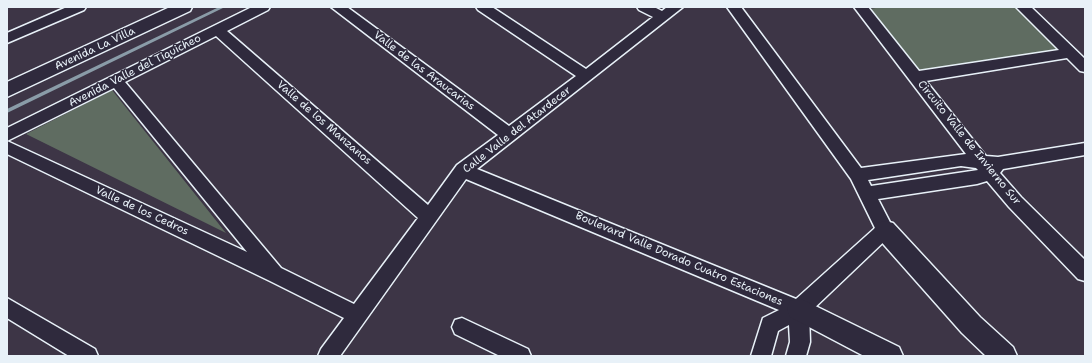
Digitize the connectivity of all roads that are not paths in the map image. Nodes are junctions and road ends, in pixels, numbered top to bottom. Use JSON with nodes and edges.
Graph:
{"nodes":[{"id":1,"x":78,"y":7,"type":"edge"},
{"id":2,"x":184,"y":7,"type":"edge"},
{"id":3,"x":263,"y":7,"type":"edge"},
{"id":4,"x":338,"y":7,"type":"edge"},
{"id":5,"x":483,"y":7,"type":"edge"},
{"id":6,"x":644,"y":7,"type":"edge"},
{"id":7,"x":676,"y":7,"type":"edge"},
{"id":8,"x":734,"y":7,"type":"edge"},
{"id":9,"x":864,"y":7,"type":"edge"},
{"id":10,"x":1023,"y":7,"type":"edge"},
{"id":11,"x":663,"y":17,"type":"junction"},
{"id":12,"x":218,"y":30,"type":"junction"},
{"id":13,"x":7,"y":38,"type":"edge"},
{"id":14,"x":1071,"y":53,"type":"junction"},
{"id":15,"x":1085,"y":67,"type":"edge"},
{"id":16,"x":586,"y":76,"type":"junction"},
{"id":17,"x":916,"y":77,"type":"junction"},
{"id":18,"x":116,"y":81,"type":"junction"},
{"id":19,"x":7,"y":90,"type":"edge"},
{"id":20,"x":509,"y":134,"type":"junction"},
{"id":21,"x":7,"y":135,"type":"edge"},
{"id":22,"x":7,"y":147,"type":"edge"},
{"id":23,"x":1085,"y":149,"type":"edge"},
{"id":24,"x":990,"y":166,"type":"junction"},
{"id":25,"x":463,"y":170,"type":"junction"},
{"id":26,"x":857,"y":175,"type":"junction"},
{"id":27,"x":867,"y":194,"type":"junction"},
{"id":28,"x":429,"y":217,"type":"junction"},
{"id":29,"x":886,"y":230,"type":"junction"},
{"id":30,"x":1085,"y":273,"type":"edge"},
{"id":31,"x":277,"y":275,"type":"junction"},
{"id":32,"x":7,"y":307,"type":"edge"},
{"id":33,"x":799,"y":309,"type":"junction"},
{"id":34,"x":357,"y":315,"type":"junction"},
{"id":35,"x":462,"y":327,"type":"dead end"},
{"id":36,"x":88,"y":356,"type":"edge"},
{"id":37,"x":328,"y":356,"type":"edge"},
{"id":38,"x":520,"y":356,"type":"edge"},
{"id":39,"x":761,"y":356,"type":"edge"},
{"id":40,"x":796,"y":356,"type":"edge"},
{"id":41,"x":890,"y":356,"type":"edge"},
{"id":42,"x":1004,"y":356,"type":"edge"}],
"edges":[{"from":1,"to":13,"type":"street"},
{"from":2,"to":19,"type":"street","name":"Avenida La Villa"},
{"from":3,"to":12,"type":"street","name":"Avenida Valle del Tiquicheo"},
{"from":4,"to":20,"type":"street","name":"Valle de las Araucarias"},
{"from":5,"to":16,"type":"street"},
{"from":6,"to":11,"type":"street"},
{"from":7,"to":11,"type":"street","name":"Calle Valle del Atardecer"},
{"from":8,"to":26,"type":"street"},
{"from":9,"to":17,"type":"street","name":"Circuito Valle de Invierno Sur"},
{"from":10,"to":14,"type":"street"},
{"from":11,"to":16,"type":"street","name":"Calle Valle del Atardecer"},
{"from":12,"to":18,"type":"street","name":"Avenida Valle del Tiquicheo"},
{"from":12,"to":28,"type":"street","name":"Valle de los Manzanos"},
{"from":14,"to":15,"type":"street"},
{"from":14,"to":17,"type":"street"},
{"from":16,"to":20,"type":"street","name":"Calle Valle del Atardecer"},
{"from":17,"to":24,"type":"street","name":"Circuito Valle de Invierno Sur"},
{"from":18,"to":21,"type":"street","name":"Avenida Valle del Tiquicheo"},
{"from":18,"to":31,"type":"street","name":"Valle de los Cedros"},
{"from":20,"to":25,"type":"street","name":"Calle Valle del Atardecer"},
{"from":22,"to":31,"type":"street","name":"Valle de los Cedros"},
{"from":23,"to":24,"type":"street"},
{"from":24,"to":26,"type":"street"},
{"from":24,"to":27,"type":"street"},
{"from":24,"to":30,"type":"street","name":"Circuito Valle de Invierno Sur"},
{"from":25,"to":28,"type":"street","name":"Calle Valle del Atardecer"},
{"from":25,"to":33,"type":"street","name":"Boulevard Valle Dorado Cuatro Estaciones"},
{"from":26,"to":27,"type":"street"},
{"from":27,"to":29,"type":"street"},
{"from":28,"to":34,"type":"street","name":"Calle Valle del Atardecer"},
{"from":29,"to":33,"type":"street"},
{"from":29,"to":42,"type":"street"},
{"from":31,"to":34,"type":"street","name":"Valle de los Cedros"},
{"from":32,"to":36,"type":"street"},
{"from":33,"to":39,"type":"street"},
{"from":33,"to":40,"type":"street"},
{"from":33,"to":41,"type":"street","name":"Boulevard Valle Dorado Cuatro Estaciones"},
{"from":34,"to":37,"type":"street","name":"Calle Valle del Atardecer"},
{"from":35,"to":38,"type":"street"}]}
